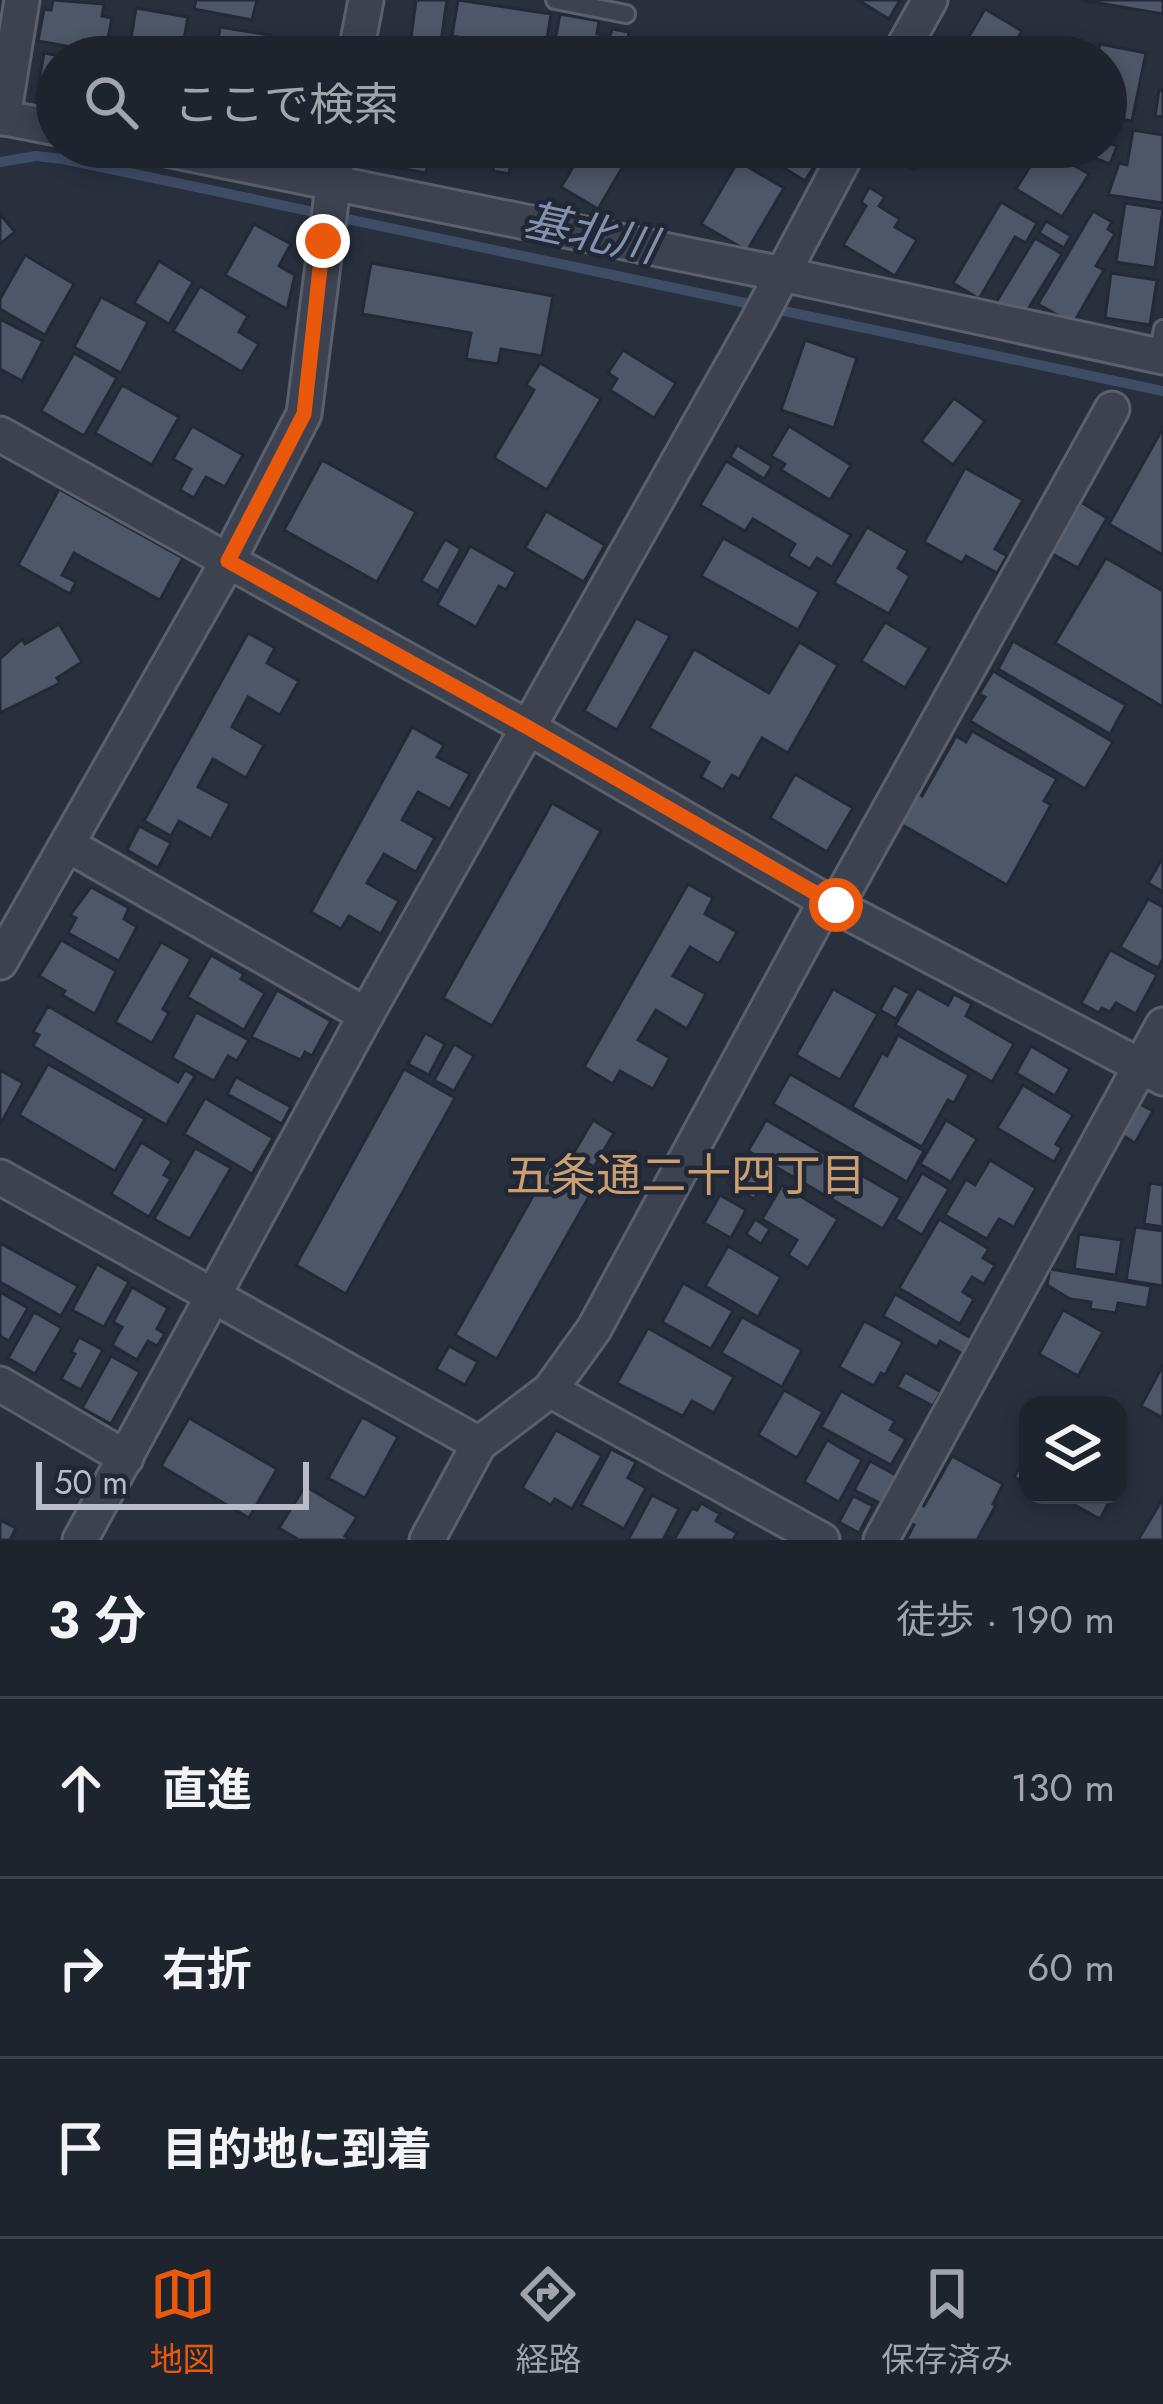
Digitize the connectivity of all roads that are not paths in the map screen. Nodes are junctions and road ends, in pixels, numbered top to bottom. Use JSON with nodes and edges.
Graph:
{"nodes":[{"id":1,"x":22,"y":0,"type":"edge"},
{"id":2,"x":366,"y":0,"type":"edge"},
{"id":3,"x":555,"y":0,"type":"edge"},
{"id":4,"x":930,"y":0,"type":"edge"},
{"id":5,"x":626,"y":14,"type":"dead end"},
{"id":6,"x":359,"y":36,"type":"edge"},
{"id":7,"x":910,"y":36,"type":"edge"},
{"id":8,"x":1,"y":118,"type":"edge"},
{"id":9,"x":36,"y":124,"type":"edge"},
{"id":10,"x":284,"y":168,"type":"edge"},
{"id":11,"x":839,"y":168,"type":"edge"},
{"id":12,"x":333,"y":176,"type":"edge"},
{"id":13,"x":779,"y":280,"type":"junction"},
{"id":14,"x":1161,"y":347,"type":"edge"},
{"id":15,"x":1112,"y":409,"type":"dead end"},
{"id":16,"x":0,"y":434,"type":"edge"},
{"id":17,"x":228,"y":561,"type":"junction"},
{"id":18,"x":529,"y":728,"type":"junction"},
{"id":19,"x":68,"y":845,"type":"junction"},
{"id":20,"x":831,"y":903,"type":"junction"},
{"id":21,"x":0,"y":962,"type":"edge"},
{"id":22,"x":366,"y":1015,"type":"junction"},
{"id":23,"x":1163,"y":1025,"type":"edge"},
{"id":24,"x":1152,"y":1072,"type":"edge"},
{"id":25,"x":0,"y":1177,"type":"edge"},
{"id":26,"x":212,"y":1296,"type":"junction"},
{"id":27,"x":0,"y":1384,"type":"edge"},
{"id":28,"x":550,"y":1390,"type":"junction"},
{"id":29,"x":479,"y":1444,"type":"junction"},
{"id":30,"x":126,"y":1458,"type":"junction"},
{"id":31,"x":80,"y":1540,"type":"edge"},
{"id":32,"x":427,"y":1540,"type":"edge"},
{"id":33,"x":822,"y":1540,"type":"edge"},
{"id":34,"x":880,"y":1540,"type":"edge"}],
"edges":[{"from":1,"to":8,"type":"street"},
{"from":2,"to":6,"type":"street"},
{"from":3,"to":5,"type":"lane"},
{"from":4,"to":7,"type":"street"},
{"from":8,"to":9,"type":"street"},
{"from":10,"to":12,"type":"street"},
{"from":11,"to":13,"type":"street"},
{"from":12,"to":13,"type":"street"},
{"from":12,"to":17,"type":"street"},
{"from":13,"to":14,"type":"street"},
{"from":13,"to":18,"type":"street"},
{"from":15,"to":20,"type":"street"},
{"from":16,"to":17,"type":"street"},
{"from":17,"to":18,"type":"street"},
{"from":17,"to":19,"type":"street"},
{"from":18,"to":20,"type":"street"},
{"from":18,"to":22,"type":"street"},
{"from":19,"to":21,"type":"street"},
{"from":19,"to":22,"type":"street"},
{"from":20,"to":24,"type":"street"},
{"from":20,"to":28,"type":"street"},
{"from":22,"to":26,"type":"street"},
{"from":23,"to":24,"type":"street"},
{"from":24,"to":34,"type":"street"},
{"from":25,"to":26,"type":"street"},
{"from":26,"to":29,"type":"street"},
{"from":26,"to":30,"type":"street"},
{"from":27,"to":30,"type":"street"},
{"from":28,"to":29,"type":"street"},
{"from":28,"to":33,"type":"street"},
{"from":29,"to":32,"type":"street"},
{"from":30,"to":31,"type":"street"}]}
